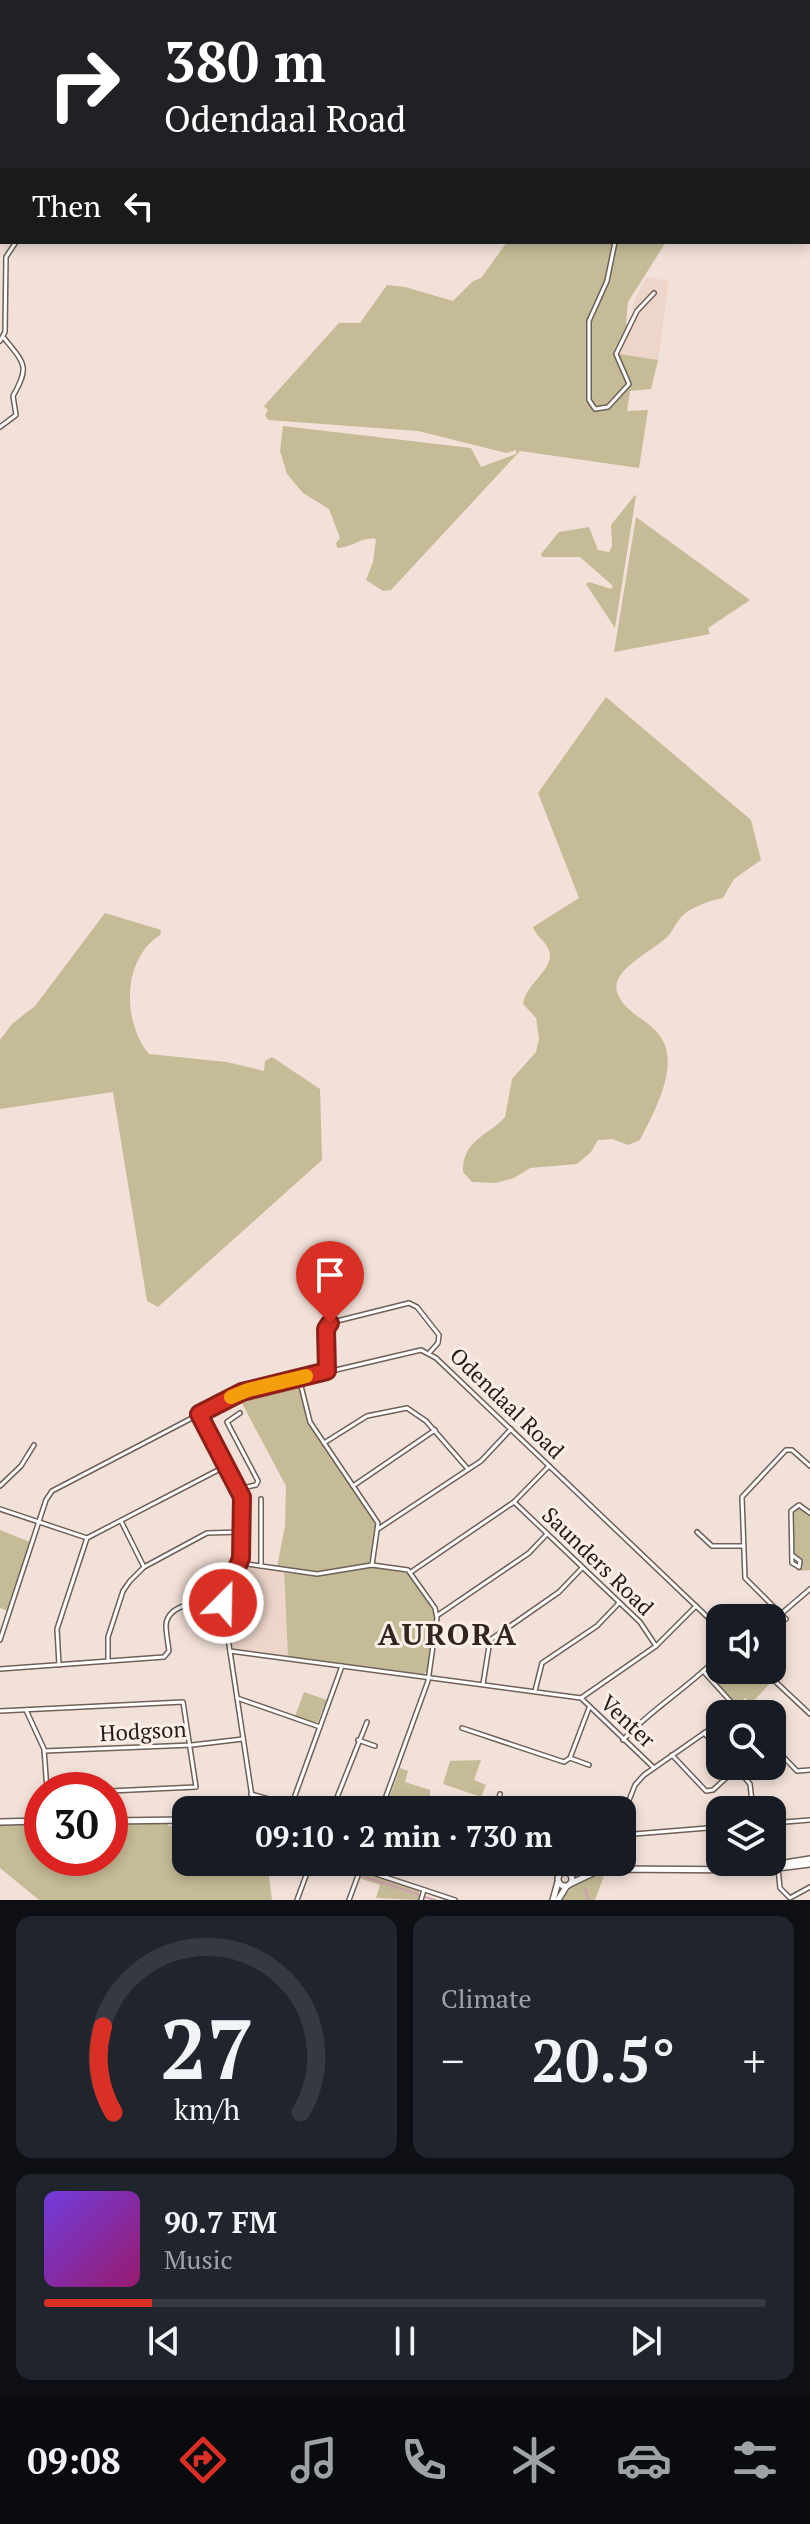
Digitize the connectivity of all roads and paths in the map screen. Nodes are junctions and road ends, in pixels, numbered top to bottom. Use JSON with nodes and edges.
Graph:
{"nodes":[{"id":1,"x":15,"y":244,"type":"edge"},
{"id":2,"x":615,"y":244,"type":"edge"},
{"id":3,"x":654,"y":293,"type":"dead end"},
{"id":4,"x":2,"y":339,"type":"edge"},
{"id":5,"x":0,"y":427,"type":"edge"},
{"id":6,"x":430,"y":1353,"type":"junction"},
{"id":7,"x":327,"y":1371,"type":"junction"},
{"id":8,"x":299,"y":1378,"type":"junction"},
{"id":9,"x":240,"y":1413,"type":"dead end"},
{"id":10,"x":199,"y":1414,"type":"junction"},
{"id":11,"x":511,"y":1429,"type":"junction"},
{"id":12,"x":435,"y":1430,"type":"junction"},
{"id":13,"x":324,"y":1443,"type":"junction"},
{"id":14,"x":34,"y":1445,"type":"dead end"},
{"id":15,"x":226,"y":1466,"type":"junction"},
{"id":16,"x":549,"y":1466,"type":"junction"},
{"id":17,"x":810,"y":1466,"type":"edge"},
{"id":18,"x":468,"y":1469,"type":"junction"},
{"id":19,"x":0,"y":1486,"type":"edge"},
{"id":20,"x":353,"y":1486,"type":"junction"},
{"id":21,"x":238,"y":1489,"type":"junction"},
{"id":22,"x":261,"y":1499,"type":"dead end"},
{"id":23,"x":514,"y":1502,"type":"junction"},
{"id":24,"x":0,"y":1509,"type":"edge"},
{"id":25,"x":810,"y":1513,"type":"edge"},
{"id":26,"x":121,"y":1521,"type":"junction"},
{"id":27,"x":39,"y":1522,"type":"junction"},
{"id":28,"x":378,"y":1529,"type":"junction"},
{"id":29,"x":242,"y":1532,"type":"junction"},
{"id":30,"x":697,"y":1532,"type":"dead end"},
{"id":31,"x":547,"y":1534,"type":"junction"},
{"id":32,"x":87,"y":1538,"type":"junction"},
{"id":33,"x":743,"y":1546,"type":"junction"},
{"id":34,"x":792,"y":1555,"type":"dead end"},
{"id":35,"x":240,"y":1563,"type":"junction"},
{"id":36,"x":372,"y":1565,"type":"junction"},
{"id":37,"x":261,"y":1566,"type":"junction"},
{"id":38,"x":144,"y":1567,"type":"junction"},
{"id":39,"x":582,"y":1568,"type":"junction"},
{"id":40,"x":411,"y":1572,"type":"junction"},
{"id":41,"x":810,"y":1589,"type":"edge"},
{"id":42,"x":223,"y":1603,"type":"junction"},
{"id":43,"x":619,"y":1603,"type":"junction"},
{"id":44,"x":771,"y":1604,"type":"edge"},
{"id":45,"x":696,"y":1606,"type":"junction"},
{"id":46,"x":786,"y":1610,"type":"edge"},
{"id":47,"x":437,"y":1615,"type":"junction"},
{"id":48,"x":706,"y":1616,"type":"edge"},
{"id":49,"x":0,"y":1640,"type":"edge"},
{"id":50,"x":656,"y":1646,"type":"junction"},
{"id":51,"x":230,"y":1651,"type":"junction"},
{"id":52,"x":108,"y":1661,"type":"junction"},
{"id":53,"x":59,"y":1665,"type":"junction"},
{"id":54,"x":342,"y":1666,"type":"junction"},
{"id":55,"x":0,"y":1669,"type":"edge"},
{"id":56,"x":704,"y":1672,"type":"joint"},
{"id":57,"x":430,"y":1677,"type":"junction"},
{"id":58,"x":483,"y":1684,"type":"junction"},
{"id":59,"x":778,"y":1684,"type":"edge"},
{"id":60,"x":535,"y":1691,"type":"junction"},
{"id":61,"x":237,"y":1698,"type":"junction"},
{"id":62,"x":581,"y":1698,"type":"junction"},
{"id":63,"x":729,"y":1700,"type":"edge"},
{"id":64,"x":589,"y":1708,"type":"junction"},
{"id":65,"x":26,"y":1709,"type":"junction"},
{"id":66,"x":0,"y":1711,"type":"edge"},
{"id":67,"x":810,"y":1714,"type":"edge"},
{"id":68,"x":367,"y":1722,"type":"dead end"},
{"id":69,"x":320,"y":1727,"type":"junction"},
{"id":70,"x":462,"y":1728,"type":"dead end"},
{"id":71,"x":704,"y":1733,"type":"edge"},
{"id":72,"x":243,"y":1739,"type":"junction"},
{"id":73,"x":358,"y":1740,"type":"junction"},
{"id":74,"x":623,"y":1740,"type":"junction"},
{"id":75,"x":192,"y":1745,"type":"junction"},
{"id":76,"x":375,"y":1746,"type":"dead end"},
{"id":77,"x":44,"y":1751,"type":"junction"},
{"id":78,"x":672,"y":1755,"type":"junction"},
{"id":79,"x":786,"y":1759,"type":"edge"},
{"id":80,"x":568,"y":1760,"type":"junction"},
{"id":81,"x":589,"y":1765,"type":"dead end"},
{"id":82,"x":653,"y":1767,"type":"junction"},
{"id":83,"x":810,"y":1770,"type":"edge"},
{"id":84,"x":46,"y":1772,"type":"edge"},
{"id":85,"x":721,"y":1780,"type":"edge"},
{"id":86,"x":128,"y":1791,"type":"edge"},
{"id":87,"x":251,"y":1794,"type":"joint"},
{"id":88,"x":337,"y":1796,"type":"edge"},
{"id":89,"x":386,"y":1796,"type":"edge"},
{"id":90,"x":631,"y":1796,"type":"edge"},
{"id":91,"x":172,"y":1820,"type":"edge"},
{"id":92,"x":810,"y":1820,"type":"edge"},
{"id":93,"x":24,"y":1821,"type":"edge"},
{"id":94,"x":128,"y":1821,"type":"edge"},
{"id":95,"x":0,"y":1822,"type":"edge"},
{"id":96,"x":786,"y":1822,"type":"edge"},
{"id":97,"x":706,"y":1828,"type":"edge"},
{"id":98,"x":636,"y":1834,"type":"edge"},
{"id":99,"x":810,"y":1862,"type":"edge"},
{"id":100,"x":786,"y":1866,"type":"edge"},
{"id":101,"x":636,"y":1868,"type":"edge"},
{"id":102,"x":706,"y":1869,"type":"edge"},
{"id":103,"x":305,"y":1876,"type":"edge"},
{"id":104,"x":358,"y":1876,"type":"edge"},
{"id":105,"x":389,"y":1876,"type":"edge"},
{"id":106,"x":552,"y":1876,"type":"edge"},
{"id":107,"x":562,"y":1876,"type":"edge"},
{"id":108,"x":571,"y":1876,"type":"edge"},
{"id":109,"x":586,"y":1876,"type":"edge"},
{"id":110,"x":779,"y":1876,"type":"edge"},
{"id":111,"x":558,"y":1881,"type":"junction"},
{"id":112,"x":568,"y":1885,"type":"junction"},
{"id":113,"x":810,"y":1887,"type":"edge"},
{"id":114,"x":424,"y":1890,"type":"junction"},
{"id":115,"x":297,"y":1900,"type":"edge"},
{"id":116,"x":349,"y":1900,"type":"edge"},
{"id":117,"x":421,"y":1900,"type":"edge"},
{"id":118,"x":455,"y":1900,"type":"edge"},
{"id":119,"x":556,"y":1900,"type":"edge"}],
"edges":[{"from":1,"to":4,"type":"street"},
{"from":2,"to":3,"type":"street"},
{"from":4,"to":5,"type":"street"},
{"from":6,"to":7,"type":"street","name":"Odendaal Road"},
{"from":6,"to":7,"type":"street"},
{"from":6,"to":11,"type":"street","name":"Odendaal Road"},
{"from":7,"to":8,"type":"street","name":"Odendaal Road"},
{"from":8,"to":10,"type":"street","name":"Odendaal Road"},
{"from":8,"to":13,"type":"street"},
{"from":9,"to":21,"type":"street"},
{"from":10,"to":15,"type":"street"},
{"from":10,"to":27,"type":"street","name":"Odendaal Road"},
{"from":11,"to":16,"type":"street","name":"Odendaal Road"},
{"from":11,"to":18,"type":"street"},
{"from":12,"to":13,"type":"street"},
{"from":12,"to":18,"type":"street"},
{"from":12,"to":20,"type":"street"},
{"from":13,"to":20,"type":"street"},
{"from":14,"to":19,"type":"street"},
{"from":15,"to":21,"type":"street"},
{"from":15,"to":26,"type":"street"},
{"from":16,"to":23,"type":"street"},
{"from":16,"to":45,"type":"street","name":"Odendaal Road"},
{"from":17,"to":33,"type":"street"},
{"from":18,"to":28,"type":"street"},
{"from":20,"to":28,"type":"street"},
{"from":21,"to":29,"type":"street"},
{"from":22,"to":37,"type":"street"},
{"from":23,"to":31,"type":"street","name":"Saunders Road"},
{"from":23,"to":40,"type":"street"},
{"from":24,"to":27,"type":"street"},
{"from":25,"to":34,"type":"street"},
{"from":26,"to":32,"type":"street"},
{"from":26,"to":38,"type":"street"},
{"from":27,"to":32,"type":"street"},
{"from":27,"to":49,"type":"street"},
{"from":28,"to":36,"type":"street"},
{"from":29,"to":35,"type":"street"},
{"from":29,"to":38,"type":"street"},
{"from":30,"to":33,"type":"street"},
{"from":31,"to":39,"type":"street","name":"Saunders Road"},
{"from":31,"to":47,"type":"street"},
{"from":32,"to":53,"type":"street"},
{"from":33,"to":44,"type":"street"},
{"from":35,"to":37,"type":"street"},
{"from":35,"to":42,"type":"street"},
{"from":36,"to":37,"type":"street"},
{"from":36,"to":40,"type":"street"},
{"from":38,"to":52,"type":"street"},
{"from":39,"to":43,"type":"street","name":"Saunders Road"},
{"from":39,"to":58,"type":"street"},
{"from":40,"to":47,"type":"street"},
{"from":41,"to":46,"type":"street"},
{"from":42,"to":51,"type":"street"},
{"from":42,"to":52,"type":"street"},
{"from":43,"to":50,"type":"street","name":"Saunders Road"},
{"from":43,"to":60,"type":"street"},
{"from":45,"to":48,"type":"street","name":"Odendaal Road"},
{"from":45,"to":50,"type":"street"},
{"from":47,"to":57,"type":"street"},
{"from":50,"to":62,"type":"street"},
{"from":51,"to":54,"type":"street"},
{"from":51,"to":61,"type":"street"},
{"from":52,"to":53,"type":"street"},
{"from":53,"to":55,"type":"street"},
{"from":54,"to":57,"type":"street"},
{"from":54,"to":69,"type":"street"},
{"from":56,"to":63,"type":"street"},
{"from":56,"to":74,"type":"street"},
{"from":57,"to":58,"type":"street"},
{"from":57,"to":89,"type":"street"},
{"from":58,"to":60,"type":"street"},
{"from":59,"to":67,"type":"street"},
{"from":60,"to":62,"type":"street"},
{"from":61,"to":69,"type":"street"},
{"from":61,"to":72,"type":"street"},
{"from":62,"to":64,"type":"street","name":"Venter"},
{"from":64,"to":74,"type":"street","name":"Venter"},
{"from":64,"to":80,"type":"street"},
{"from":65,"to":66,"type":"street"},
{"from":65,"to":75,"type":"street"},
{"from":65,"to":77,"type":"street"},
{"from":68,"to":73,"type":"street"},
{"from":69,"to":87,"type":"street"},
{"from":70,"to":80,"type":"street"},
{"from":71,"to":78,"type":"street"},
{"from":72,"to":75,"type":"street","name":"Hodgson"},
{"from":72,"to":87,"type":"street"},
{"from":73,"to":76,"type":"street"},
{"from":73,"to":88,"type":"street"},
{"from":74,"to":82,"type":"street","name":"Venter"},
{"from":75,"to":77,"type":"street","name":"Hodgson"},
{"from":75,"to":86,"type":"street"},
{"from":77,"to":84,"type":"street"},
{"from":78,"to":82,"type":"street"},
{"from":78,"to":85,"type":"street"},
{"from":79,"to":83,"type":"street"},
{"from":80,"to":81,"type":"street"},
{"from":82,"to":90,"type":"street"},
{"from":91,"to":94,"type":"main road"},
{"from":92,"to":96,"type":"street"},
{"from":93,"to":95,"type":"main road"},
{"from":97,"to":98,"type":"street"},
{"from":99,"to":100,"type":"main road"},
{"from":101,"to":102,"type":"main road"},
{"from":103,"to":115,"type":"street"},
{"from":104,"to":116,"type":"street"},
{"from":105,"to":114,"type":"street"},
{"from":106,"to":111,"type":"main road"},
{"from":107,"to":111,"type":"main road"},
{"from":108,"to":112,"type":"main road"},
{"from":109,"to":112,"type":"main road"},
{"from":110,"to":113,"type":"street"},
{"from":111,"to":112,"type":"main road"},
{"from":111,"to":119,"type":"main road"},
{"from":112,"to":119,"type":"main road"},
{"from":114,"to":117,"type":"street"},
{"from":114,"to":118,"type":"street"}]}
